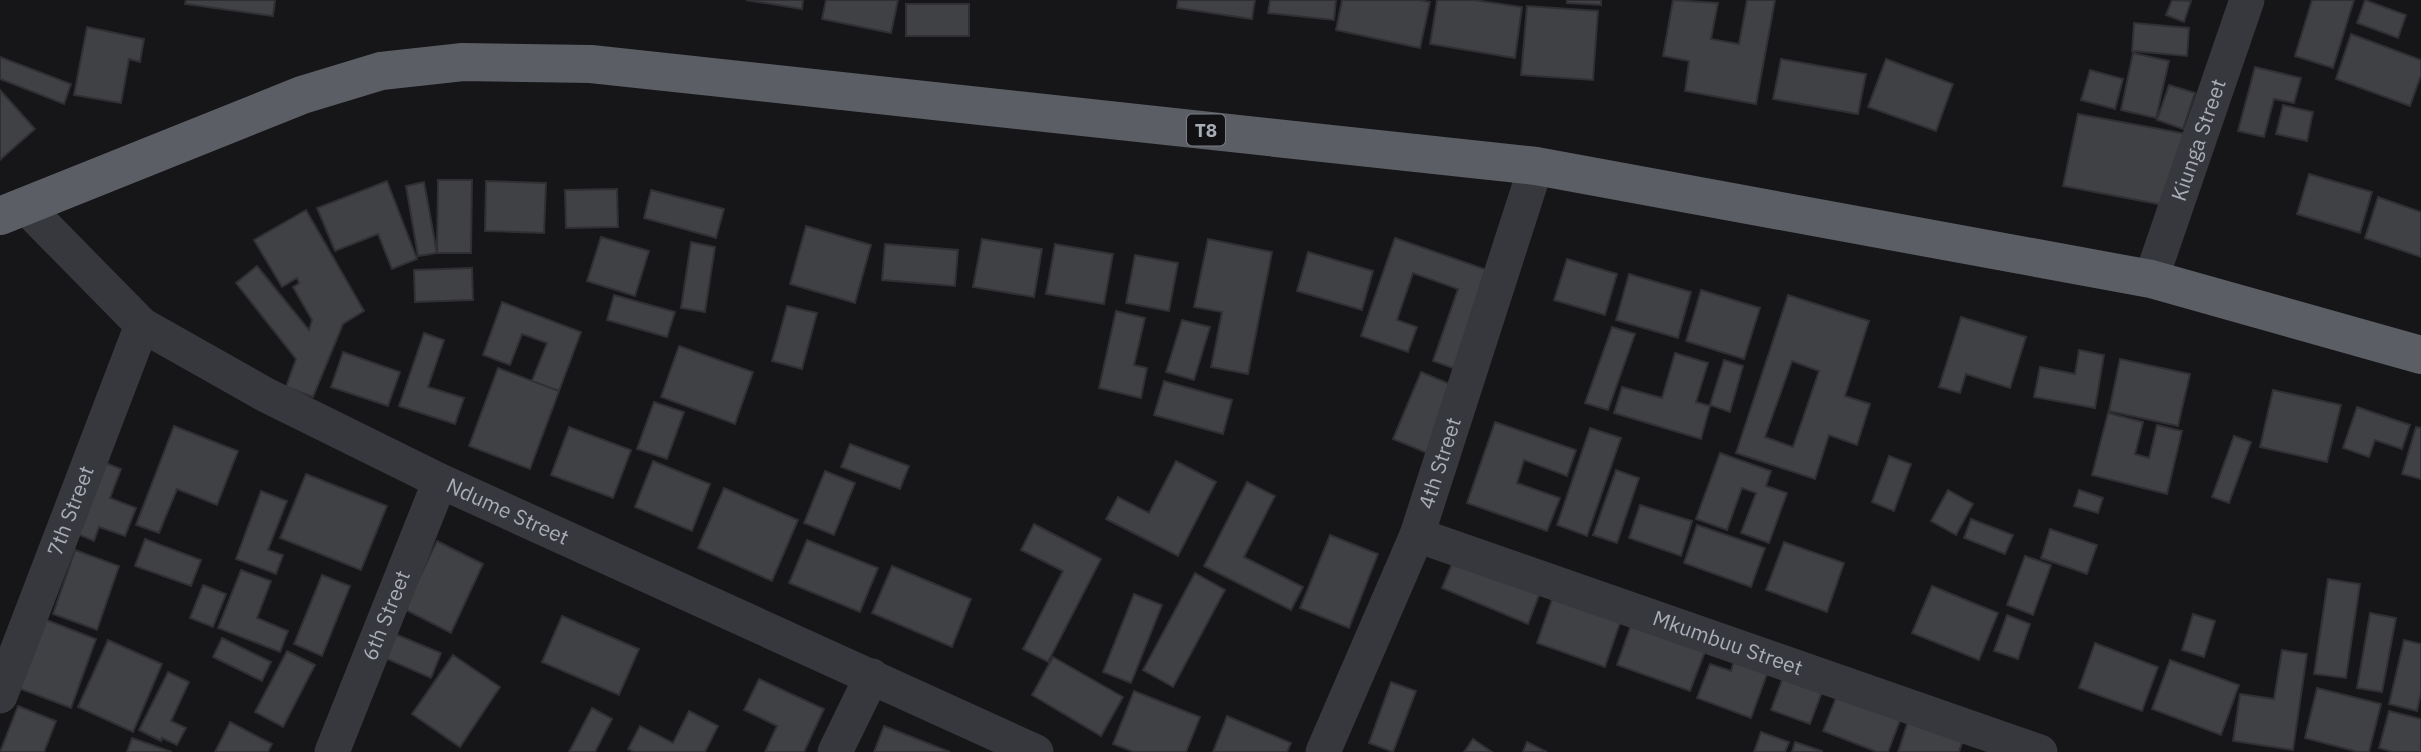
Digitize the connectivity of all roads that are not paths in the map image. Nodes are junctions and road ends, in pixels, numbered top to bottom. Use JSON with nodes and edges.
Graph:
{"nodes":[{"id":1,"x":2247,"y":0,"type":"edge"},
{"id":2,"x":1536,"y":166,"type":"junction"},
{"id":3,"x":12,"y":211,"type":"edge"},
{"id":4,"x":2151,"y":279,"type":"junction"},
{"id":5,"x":142,"y":325,"type":"junction"},
{"id":6,"x":2421,"y":355,"type":"edge"},
{"id":7,"x":440,"y":481,"type":"junction"},
{"id":8,"x":1417,"y":535,"type":"junction"},
{"id":9,"x":872,"y":676,"type":"junction"},
{"id":10,"x":0,"y":696,"type":"edge"},
{"id":11,"x":332,"y":752,"type":"edge"},
{"id":12,"x":835,"y":752,"type":"edge"},
{"id":13,"x":1036,"y":752,"type":"edge"},
{"id":14,"x":1323,"y":752,"type":"edge"},
{"id":15,"x":2040,"y":752,"type":"edge"}],
"edges":[{"from":1,"to":4,"type":"street","name":"Kiunga Street"},
{"from":2,"to":3,"type":"highway","number":"T8"},
{"from":2,"to":4,"type":"highway","number":"T8"},
{"from":2,"to":8,"type":"street","name":"4th Street"},
{"from":3,"to":5,"type":"street","name":"Ndume Street"},
{"from":4,"to":6,"type":"highway","number":"T8"},
{"from":5,"to":7,"type":"street","name":"Ndume Street"},
{"from":5,"to":10,"type":"street","name":"7th Street"},
{"from":7,"to":9,"type":"street","name":"Ndume Street"},
{"from":7,"to":11,"type":"street","name":"6th Street"},
{"from":8,"to":14,"type":"street","name":"4th Street"},
{"from":8,"to":15,"type":"street","name":"Mkumbuu Street"},
{"from":9,"to":12,"type":"street"},
{"from":9,"to":13,"type":"street","name":"Ndume Street"}]}
